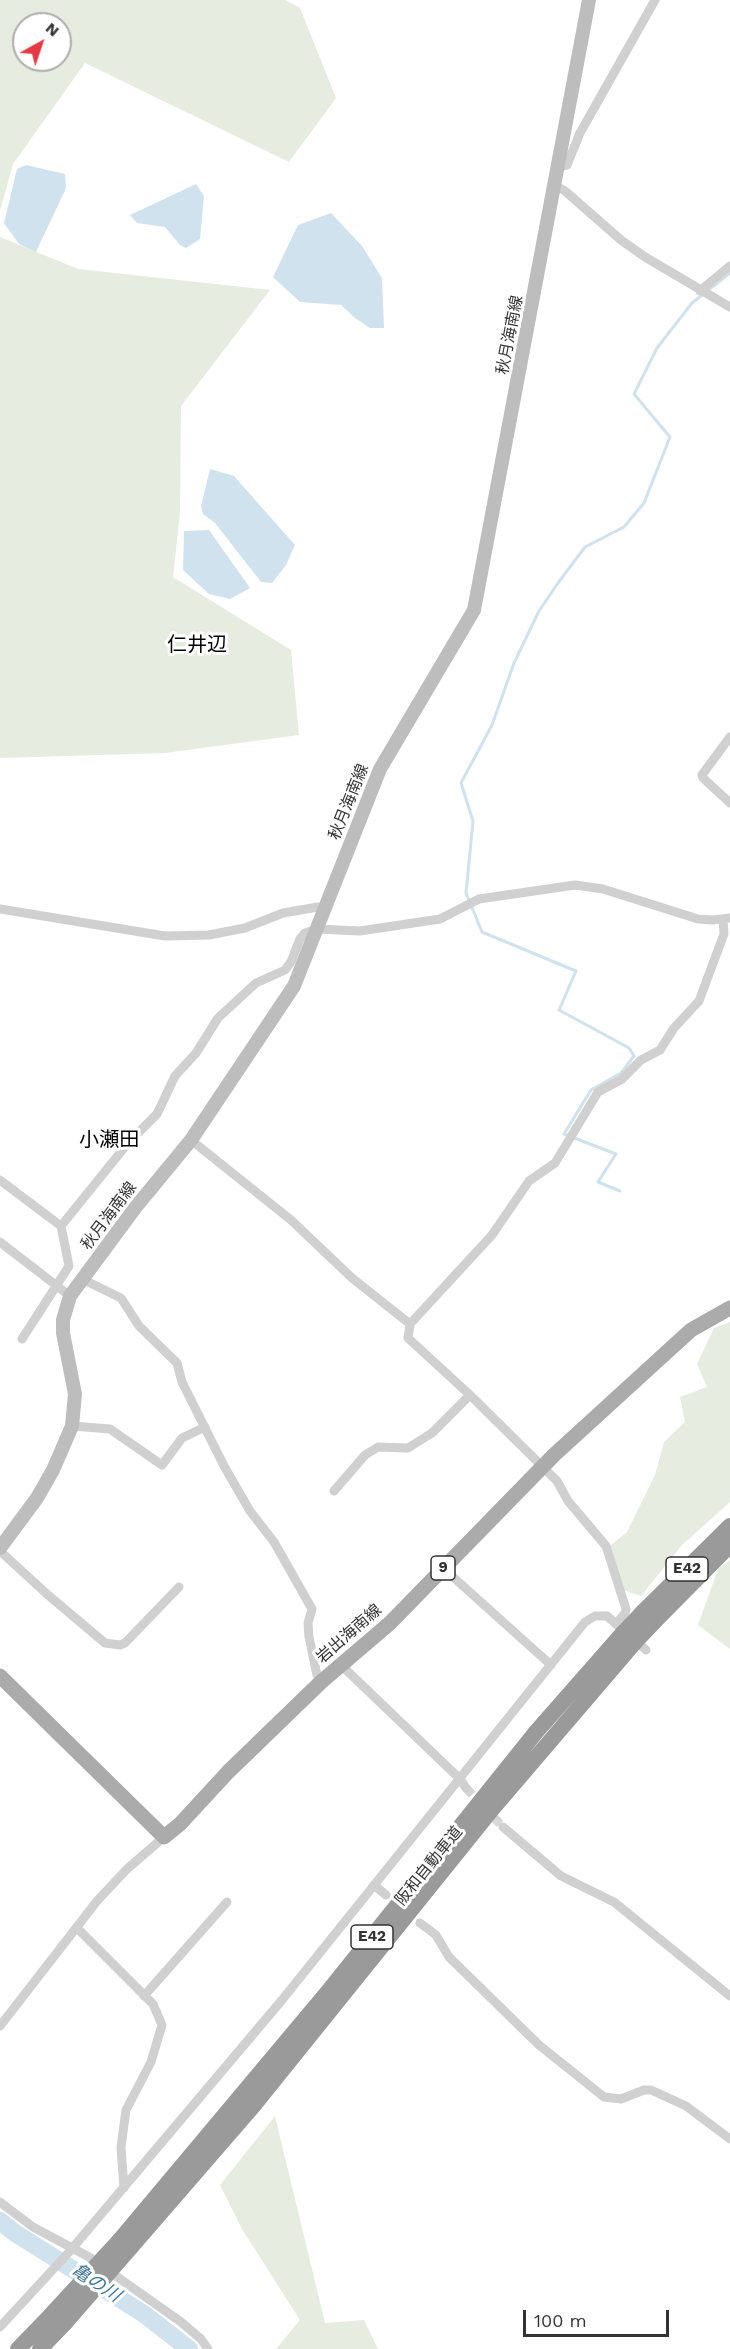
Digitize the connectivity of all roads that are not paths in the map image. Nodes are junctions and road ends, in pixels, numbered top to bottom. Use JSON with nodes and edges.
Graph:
{"nodes":[{"id":1,"x":655,"y":0,"type":"edge"},
{"id":2,"x":587,"y":1,"type":"edge"},
{"id":3,"x":558,"y":167,"type":"junction"},
{"id":4,"x":555,"y":185,"type":"junction"},
{"id":5,"x":730,"y":266,"type":"edge"},
{"id":6,"x":700,"y":291,"type":"junction"},
{"id":7,"x":730,"y":307,"type":"edge"},
{"id":8,"x":730,"y":737,"type":"edge"},
{"id":9,"x":730,"y":803,"type":"edge"},
{"id":10,"x":0,"y":909,"type":"edge"},
{"id":11,"x":325,"y":909,"type":"junction"},
{"id":12,"x":726,"y":918,"type":"edge"},
{"id":13,"x":317,"y":929,"type":"junction"},
{"id":14,"x":191,"y":1140,"type":"junction"},
{"id":15,"x":0,"y":1180,"type":"edge"},
{"id":16,"x":62,"y":1226,"type":"junction"},
{"id":17,"x":0,"y":1242,"type":"edge"},
{"id":18,"x":82,"y":1279,"type":"junction"},
{"id":19,"x":57,"y":1286,"type":"junction"},
{"id":20,"x":70,"y":1296,"type":"junction"},
{"id":21,"x":730,"y":1308,"type":"edge"},
{"id":22,"x":410,"y":1324,"type":"junction"},
{"id":23,"x":22,"y":1339,"type":"dead end"},
{"id":24,"x":470,"y":1395,"type":"junction"},
{"id":25,"x":72,"y":1426,"type":"junction"},
{"id":26,"x":205,"y":1427,"type":"junction"},
{"id":27,"x":543,"y":1466,"type":"junction"},
{"id":28,"x":334,"y":1491,"type":"dead end"},
{"id":29,"x":730,"y":1526,"type":"edge"},
{"id":30,"x":730,"y":1545,"type":"edge"},
{"id":31,"x":0,"y":1549,"type":"edge"},
{"id":32,"x":443,"y":1568,"type":"junction"},
{"id":33,"x":179,"y":1587,"type":"dead end"},
{"id":34,"x":649,"y":1617,"type":"junction"},
{"id":35,"x":630,"y":1637,"type":"junction"},
{"id":36,"x":340,"y":1664,"type":"junction"},
{"id":37,"x":551,"y":1665,"type":"junction"},
{"id":38,"x":0,"y":1676,"type":"edge"},
{"id":39,"x":321,"y":1682,"type":"junction"},
{"id":40,"x":463,"y":1783,"type":"junction"},
{"id":41,"x":503,"y":1827,"type":"tunnel mouth"},
{"id":42,"x":164,"y":1837,"type":"junction"},
{"id":43,"x":374,"y":1885,"type":"junction"},
{"id":44,"x":386,"y":1895,"type":"dead end"},
{"id":45,"x":227,"y":1902,"type":"dead end"},
{"id":46,"x":420,"y":1923,"type":"dead end"},
{"id":47,"x":78,"y":1929,"type":"junction"},
{"id":48,"x":144,"y":1996,"type":"junction"},
{"id":49,"x":730,"y":1996,"type":"edge"},
{"id":50,"x":0,"y":2026,"type":"edge"},
{"id":51,"x":730,"y":2139,"type":"edge"},
{"id":52,"x":124,"y":2188,"type":"junction"},
{"id":53,"x":0,"y":2202,"type":"edge"},
{"id":54,"x":125,"y":2243,"type":"junction"},
{"id":55,"x":71,"y":2250,"type":"junction"},
{"id":56,"x":0,"y":2327,"type":"edge"},
{"id":57,"x":18,"y":2349,"type":"edge"},
{"id":58,"x":40,"y":2349,"type":"edge"},
{"id":59,"x":208,"y":2349,"type":"edge"}],
"edges":[{"from":1,"to":3,"type":"street"},
{"from":2,"to":3,"type":"main road","name":"秋月海南線"},
{"from":3,"to":4,"type":"main road","name":"秋月海南線"},
{"from":4,"to":6,"type":"street"},
{"from":4,"to":11,"type":"main road","name":"秋月海南線"},
{"from":5,"to":6,"type":"street"},
{"from":6,"to":7,"type":"street"},
{"from":8,"to":9,"type":"street"},
{"from":10,"to":11,"type":"street"},
{"from":11,"to":13,"type":"main road","name":"秋月海南線"},
{"from":12,"to":13,"type":"street"},
{"from":12,"to":22,"type":"street"},
{"from":13,"to":14,"type":"main road","name":"秋月海南線"},
{"from":13,"to":16,"type":"street"},
{"from":14,"to":18,"type":"main road","name":"秋月海南線"},
{"from":14,"to":22,"type":"street"},
{"from":15,"to":16,"type":"street"},
{"from":16,"to":19,"type":"street"},
{"from":17,"to":19,"type":"street"},
{"from":18,"to":20,"type":"main road","name":"秋月海南線"},
{"from":18,"to":26,"type":"street"},
{"from":19,"to":20,"type":"street"},
{"from":19,"to":23,"type":"street"},
{"from":20,"to":25,"type":"main road","name":"秋月海南線"},
{"from":21,"to":27,"type":"main road","name":"岩出海南線","number":"9"},
{"from":22,"to":24,"type":"street"},
{"from":24,"to":27,"type":"street"},
{"from":24,"to":28,"type":"street"},
{"from":25,"to":26,"type":"street"},
{"from":25,"to":31,"type":"main road","name":"秋月海南線"},
{"from":26,"to":39,"type":"street"},
{"from":27,"to":32,"type":"main road","name":"岩出海南線","number":"9"},
{"from":27,"to":35,"type":"street"},
{"from":29,"to":34,"type":"highway","name":"阪和自動車道","number":"E42"},
{"from":30,"to":34,"type":"highway","name":"阪和自動車道","number":"E42"},
{"from":31,"to":33,"type":"street"},
{"from":32,"to":36,"type":"main road","name":"岩出海南線","number":"9"},
{"from":32,"to":37,"type":"street"},
{"from":34,"to":35,"type":"highway","name":"阪和自動車道","number":"E42","bridge":true},
{"from":35,"to":37,"type":"street"},
{"from":35,"to":54,"type":"highway","name":"阪和自動車道","number":"E42"},
{"from":36,"to":39,"type":"main road","name":"岩出海南線","number":"9"},
{"from":36,"to":40,"type":"street"},
{"from":37,"to":40,"type":"street"},
{"from":38,"to":42,"type":"main road"},
{"from":39,"to":42,"type":"main road","name":"岩出海南線","number":"9"},
{"from":40,"to":43,"type":"street"},
{"from":41,"to":49,"type":"street"},
{"from":42,"to":47,"type":"street"},
{"from":43,"to":44,"type":"street"},
{"from":43,"to":52,"type":"street"},
{"from":45,"to":48,"type":"street"},
{"from":46,"to":51,"type":"street"},
{"from":47,"to":48,"type":"street"},
{"from":47,"to":50,"type":"street"},
{"from":48,"to":52,"type":"street"},
{"from":52,"to":55,"type":"street"},
{"from":53,"to":55,"type":"street"},
{"from":54,"to":57,"type":"highway","name":"阪和自動車道","number":"E42","bridge":true},
{"from":54,"to":58,"type":"highway","name":"阪和自動車道","number":"E42","bridge":true},
{"from":55,"to":56,"type":"street"},
{"from":55,"to":59,"type":"street"}]}
